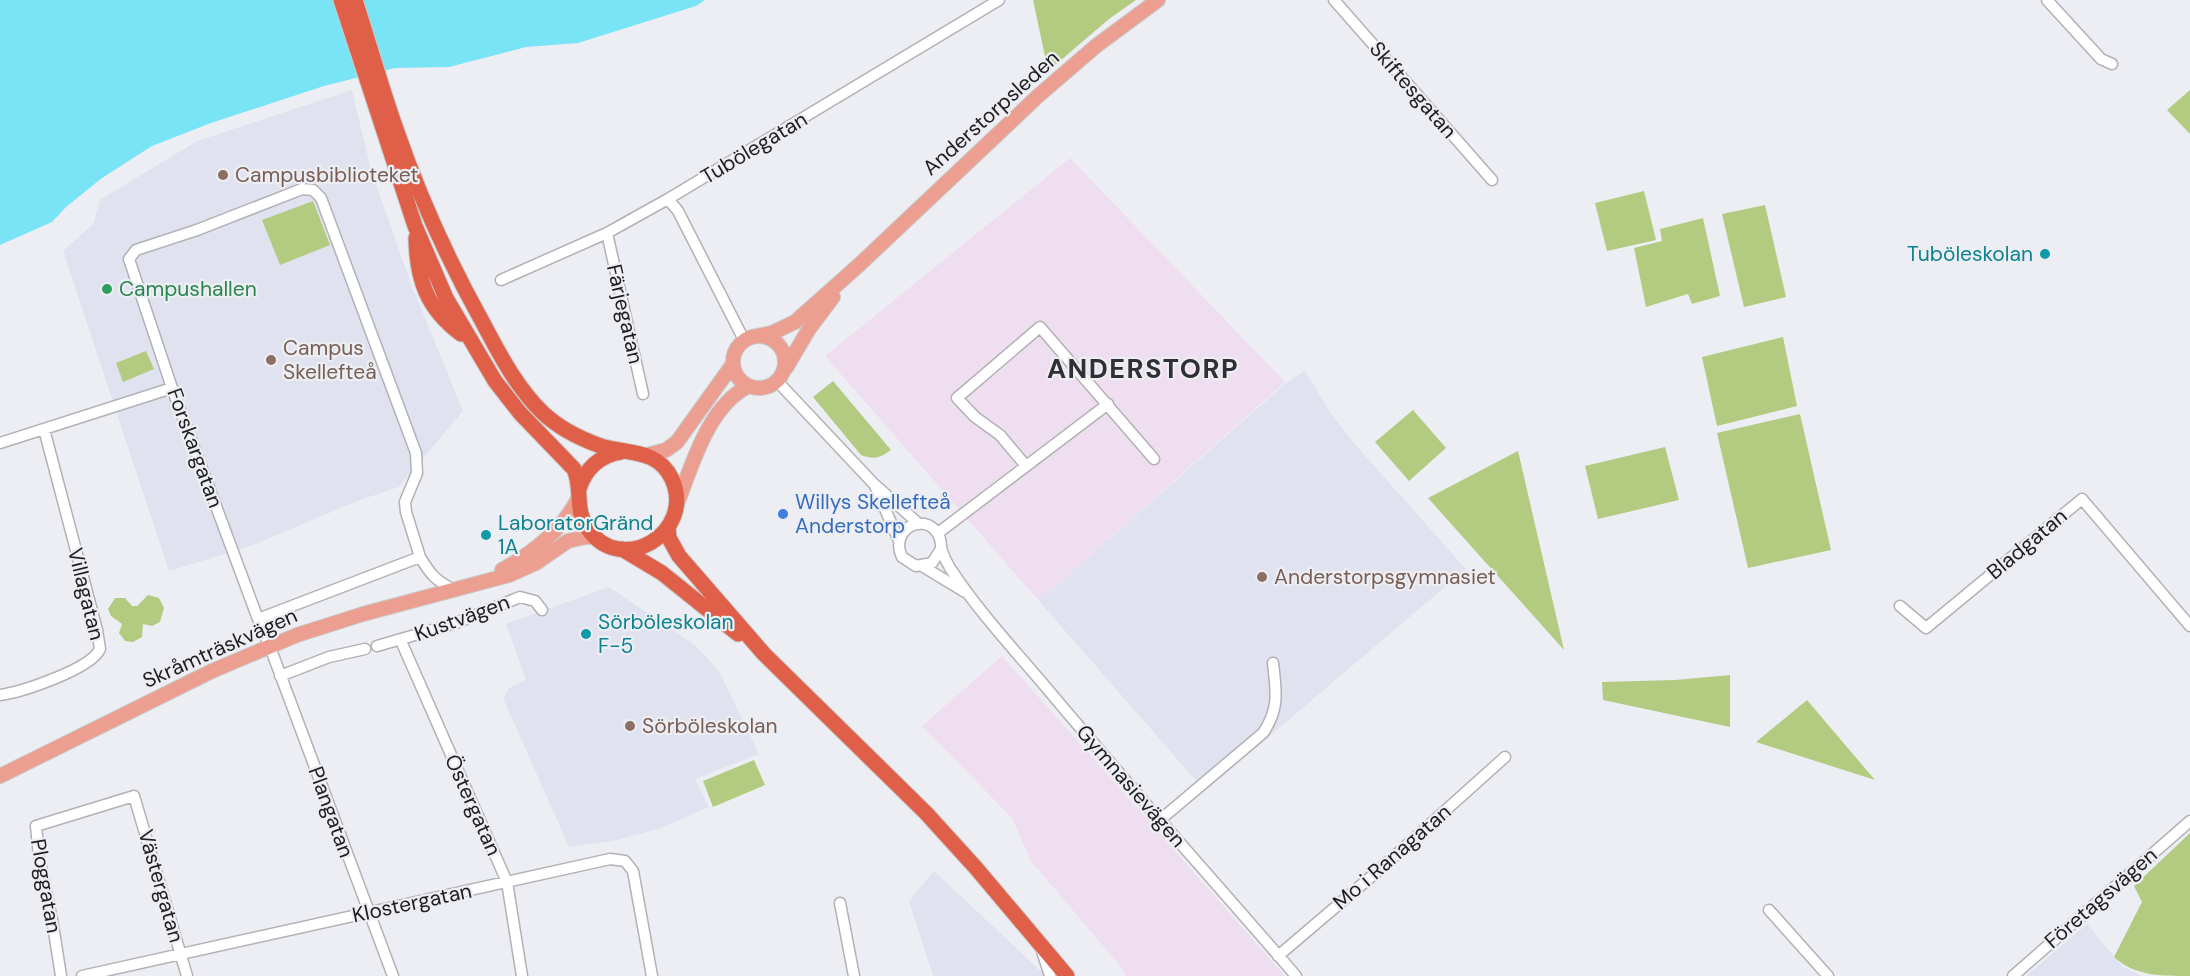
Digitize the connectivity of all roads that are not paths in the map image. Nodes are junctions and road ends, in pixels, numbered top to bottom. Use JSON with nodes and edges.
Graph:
{"nodes":[{"id":1,"x":341,"y":0,"type":"edge"},
{"id":2,"x":355,"y":0,"type":"edge"},
{"id":3,"x":999,"y":0,"type":"edge"},
{"id":4,"x":1158,"y":0,"type":"edge"},
{"id":5,"x":1334,"y":0,"type":"edge"},
{"id":6,"x":2047,"y":0,"type":"edge"},
{"id":7,"x":2112,"y":64,"type":"dead end"},
{"id":8,"x":379,"y":96,"type":"junction"},
{"id":9,"x":1492,"y":180,"type":"dead end"},
{"id":10,"x":668,"y":199,"type":"junction"},
{"id":11,"x":607,"y":233,"type":"junction"},
{"id":12,"x":859,"y":265,"type":"junction"},
{"id":13,"x":501,"y":280,"type":"dead end"},
{"id":14,"x":751,"y":338,"type":"junction"},
{"id":15,"x":733,"y":364,"type":"junction"},
{"id":16,"x":779,"y":378,"type":"junction"},
{"id":17,"x":749,"y":386,"type":"junction"},
{"id":18,"x":172,"y":388,"type":"junction"},
{"id":19,"x":643,"y":394,"type":"dead end"},
{"id":20,"x":1108,"y":404,"type":"junction"},
{"id":21,"x":44,"y":429,"type":"junction"},
{"id":22,"x":0,"y":443,"type":"edge"},
{"id":23,"x":643,"y":454,"type":"junction"},
{"id":24,"x":1154,"y":459,"type":"dead end"},
{"id":25,"x":1026,"y":465,"type":"junction"},
{"id":26,"x":873,"y":483,"type":"junction"},
{"id":27,"x":578,"y":497,"type":"junction"},
{"id":28,"x":675,"y":510,"type":"junction"},
{"id":29,"x":919,"y":524,"type":"junction"},
{"id":30,"x":668,"y":527,"type":"junction"},
{"id":31,"x":938,"y":533,"type":"junction"},
{"id":32,"x":594,"y":537,"type":"junction"},
{"id":33,"x":899,"y":541,"type":"junction"},
{"id":34,"x":622,"y":549,"type":"junction"},
{"id":35,"x":941,"y":549,"type":"junction"},
{"id":36,"x":420,"y":557,"type":"junction"},
{"id":37,"x":922,"y":566,"type":"junction"},
{"id":38,"x":468,"y":586,"type":"junction"},
{"id":39,"x":454,"y":590,"type":"junction"},
{"id":40,"x":968,"y":594,"type":"junction"},
{"id":41,"x":1900,"y":606,"type":"dead end"},
{"id":42,"x":542,"y":609,"type":"dead end"},
{"id":43,"x":258,"y":619,"type":"junction"},
{"id":44,"x":2190,"y":626,"type":"edge"},
{"id":45,"x":401,"y":641,"type":"junction"},
{"id":46,"x":377,"y":646,"type":"dead end"},
{"id":47,"x":270,"y":647,"type":"junction"},
{"id":48,"x":365,"y":649,"type":"dead end"},
{"id":49,"x":764,"y":654,"type":"junction"},
{"id":50,"x":1273,"y":663,"type":"dead end"},
{"id":51,"x":280,"y":676,"type":"junction"},
{"id":52,"x":0,"y":695,"type":"edge"},
{"id":53,"x":1505,"y":757,"type":"dead end"},
{"id":54,"x":0,"y":776,"type":"edge"},
{"id":55,"x":134,"y":796,"type":"joint"},
{"id":56,"x":1160,"y":820,"type":"junction"},
{"id":57,"x":2190,"y":821,"type":"edge"},
{"id":58,"x":507,"y":882,"type":"junction"},
{"id":59,"x":840,"y":903,"type":"dead end"},
{"id":60,"x":1769,"y":910,"type":"dead end"},
{"id":61,"x":369,"y":912,"type":"junction"},
{"id":62,"x":1040,"y":945,"type":"junction"},
{"id":63,"x":181,"y":954,"type":"junction"},
{"id":64,"x":1278,"y":956,"type":"junction"},
{"id":65,"x":61,"y":976,"type":"edge"},
{"id":66,"x":82,"y":976,"type":"edge"},
{"id":67,"x":187,"y":976,"type":"edge"},
{"id":68,"x":393,"y":976,"type":"edge"},
{"id":69,"x":522,"y":976,"type":"edge"},
{"id":70,"x":652,"y":976,"type":"edge"},
{"id":71,"x":854,"y":976,"type":"edge"},
{"id":72,"x":1050,"y":976,"type":"edge"},
{"id":73,"x":1067,"y":976,"type":"edge"},
{"id":74,"x":1296,"y":976,"type":"edge"},
{"id":75,"x":1828,"y":976,"type":"edge"},
{"id":76,"x":2013,"y":976,"type":"edge"}],
"edges":[{"from":1,"to":8,"type":"highway"},
{"from":2,"to":8,"type":"highway"},
{"from":3,"to":10,"type":"street","name":"Tubölegatan"},
{"from":4,"to":12,"type":"main road","name":"Anderstorpsleden"},
{"from":5,"to":9,"type":"street","name":"Skiftesgatan"},
{"from":6,"to":7,"type":"street"},
{"from":8,"to":23,"type":"highway"},
{"from":8,"to":27,"type":"highway"},
{"from":10,"to":11,"type":"street","name":"Tubölegatan"},
{"from":10,"to":14,"type":"street"},
{"from":11,"to":13,"type":"street","name":"Tubölegatan"},
{"from":11,"to":19,"type":"street","name":"Färjegatan"},
{"from":12,"to":14,"type":"main road","name":"Anderstorpsleden"},
{"from":12,"to":16,"type":"main road","name":"Anderstorpsleden"},
{"from":14,"to":15,"type":"main road"},
{"from":14,"to":16,"type":"main road"},
{"from":15,"to":17,"type":"main road"},
{"from":15,"to":23,"type":"main road"},
{"from":16,"to":17,"type":"main road"},
{"from":16,"to":26,"type":"street"},
{"from":17,"to":28,"type":"main road"},
{"from":18,"to":21,"type":"street"},
{"from":18,"to":36,"type":"street","name":"Forskargatan"},
{"from":18,"to":43,"type":"street","name":"Forskargatan"},
{"from":20,"to":24,"type":"street"},
{"from":20,"to":25,"type":"street"},
{"from":20,"to":25,"type":"street"},
{"from":21,"to":22,"type":"street"},
{"from":21,"to":52,"type":"street","name":"Villagatan"},
{"from":23,"to":27,"type":"highway"},
{"from":23,"to":28,"type":"highway"},
{"from":25,"to":31,"type":"street"},
{"from":26,"to":29,"type":"street"},
{"from":26,"to":33,"type":"street"},
{"from":27,"to":32,"type":"highway"},
{"from":27,"to":38,"type":"main road","name":"Skråmträskvägen"},
{"from":28,"to":30,"type":"highway"},
{"from":29,"to":31,"type":"street"},
{"from":29,"to":33,"type":"street"},
{"from":30,"to":34,"type":"highway"},
{"from":30,"to":49,"type":"highway"},
{"from":31,"to":35,"type":"street"},
{"from":32,"to":34,"type":"highway"},
{"from":32,"to":38,"type":"main road","name":"Skråmträskvägen"},
{"from":33,"to":37,"type":"street"},
{"from":34,"to":49,"type":"highway"},
{"from":35,"to":37,"type":"street"},
{"from":35,"to":40,"type":"street","name":"Gymnasievägen"},
{"from":36,"to":39,"type":"street"},
{"from":36,"to":43,"type":"street"},
{"from":37,"to":40,"type":"street","name":"Gymnasievägen"},
{"from":38,"to":39,"type":"main road","name":"Skråmträskvägen"},
{"from":39,"to":47,"type":"main road","name":"Skråmträskvägen"},
{"from":40,"to":56,"type":"street","name":"Gymnasievägen"},
{"from":41,"to":44,"type":"street","name":"Bladgatan"},
{"from":42,"to":45,"type":"street","name":"Kustvägen"},
{"from":43,"to":47,"type":"street","name":"Forskargatan"},
{"from":45,"to":46,"type":"street","name":"Kustvägen"},
{"from":45,"to":58,"type":"street","name":"Östergatan"},
{"from":47,"to":51,"type":"street","name":"Plangatan"},
{"from":47,"to":54,"type":"main road","name":"Skråmträskvägen"},
{"from":48,"to":51,"type":"street"},
{"from":49,"to":62,"type":"highway"},
{"from":50,"to":56,"type":"street"},
{"from":51,"to":61,"type":"street","name":"Plangatan"},
{"from":53,"to":64,"type":"street","name":"Mo i Ranagatan"},
{"from":55,"to":63,"type":"street","name":"Västergatan"},
{"from":55,"to":65,"type":"street","name":"Ploggatan"},
{"from":56,"to":64,"type":"street","name":"Gymnasievägen"},
{"from":57,"to":76,"type":"street","name":"Företagsvägen"},
{"from":58,"to":61,"type":"street","name":"Klostergatan"},
{"from":58,"to":69,"type":"street","name":"Östergatan"},
{"from":58,"to":70,"type":"street","name":"Klostergatan"},
{"from":59,"to":71,"type":"street"},
{"from":60,"to":75,"type":"street"},
{"from":61,"to":63,"type":"street","name":"Klostergatan"},
{"from":61,"to":68,"type":"street","name":"Plangatan"},
{"from":62,"to":72,"type":"street"},
{"from":62,"to":73,"type":"highway"},
{"from":63,"to":66,"type":"street","name":"Klostergatan"},
{"from":63,"to":67,"type":"street","name":"Västergatan"},
{"from":64,"to":74,"type":"street","name":"Gymnasievägen"}]}
